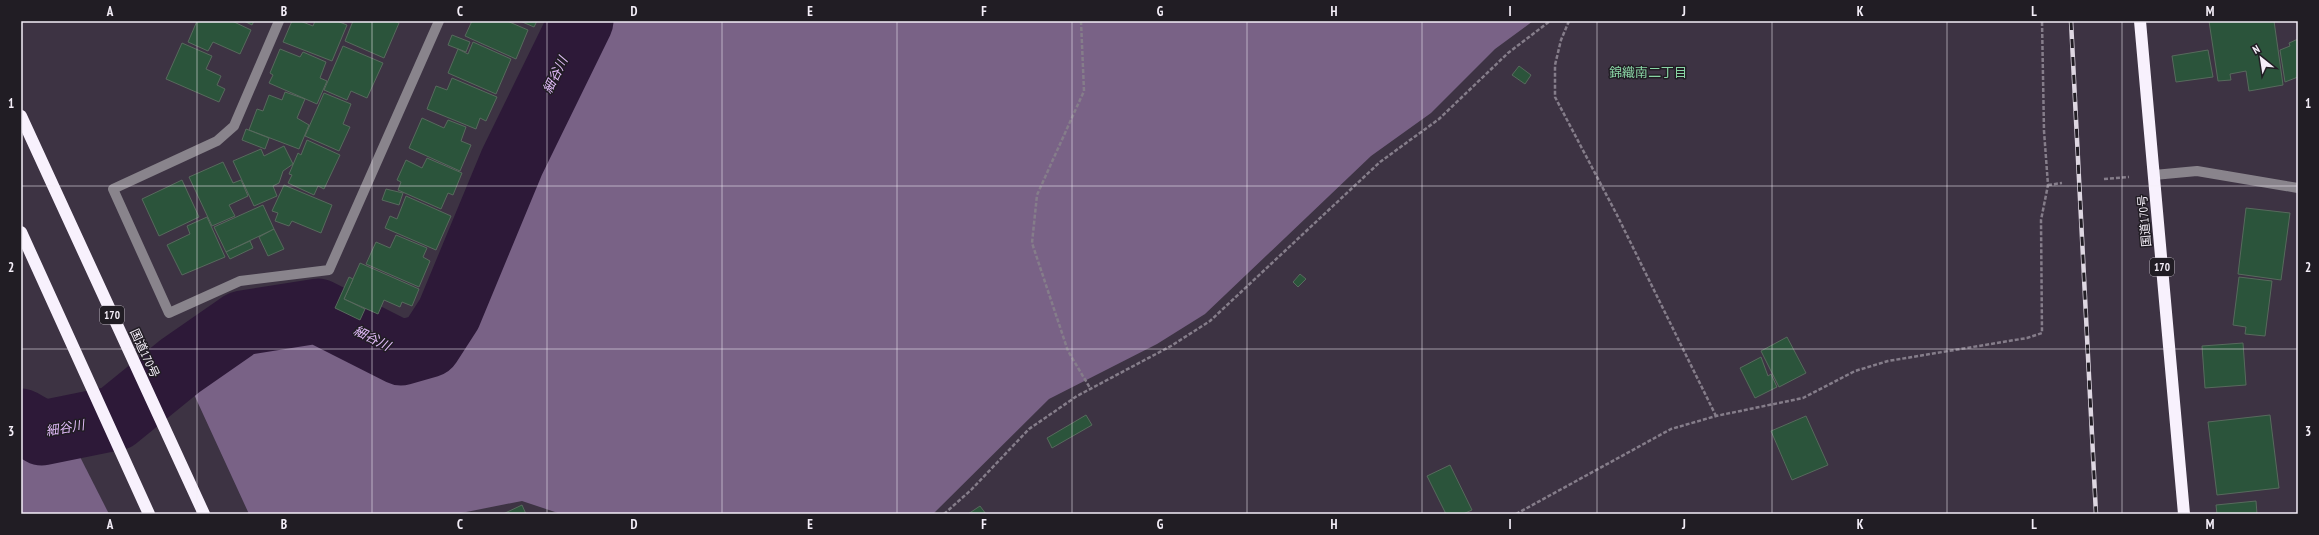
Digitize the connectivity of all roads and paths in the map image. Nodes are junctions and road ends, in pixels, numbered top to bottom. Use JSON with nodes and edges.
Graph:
{"nodes":[{"id":1,"x":279,"y":21,"type":"edge"},
{"id":2,"x":439,"y":21,"type":"edge"},
{"id":3,"x":1081,"y":21,"type":"edge"},
{"id":4,"x":1550,"y":21,"type":"edge"},
{"id":5,"x":1569,"y":21,"type":"edge"},
{"id":6,"x":2042,"y":21,"type":"edge"},
{"id":7,"x":2140,"y":21,"type":"edge"},
{"id":8,"x":21,"y":116,"type":"edge"},
{"id":9,"x":2154,"y":175,"type":"junction"},
{"id":10,"x":2062,"y":183,"type":"dead end"},
{"id":11,"x":2048,"y":185,"type":"junction"},
{"id":12,"x":2298,"y":188,"type":"edge"},
{"id":13,"x":21,"y":232,"type":"edge"},
{"id":14,"x":1090,"y":388,"type":"junction"},
{"id":15,"x":1716,"y":416,"type":"junction"},
{"id":16,"x":149,"y":514,"type":"edge"},
{"id":17,"x":204,"y":514,"type":"edge"},
{"id":18,"x":944,"y":514,"type":"edge"},
{"id":19,"x":1516,"y":514,"type":"edge"},
{"id":20,"x":2184,"y":514,"type":"edge"}],
"edges":[{"from":1,"to":2,"type":"street"},
{"from":3,"to":14,"type":"path"},
{"from":4,"to":14,"type":"path"},
{"from":5,"to":15,"type":"path"},
{"from":6,"to":11,"type":"path"},
{"from":7,"to":9,"type":"highway","name":"国道170号","number":"170"},
{"from":8,"to":17,"type":"highway","name":"国道170号","number":"170"},
{"from":9,"to":12,"type":"street"},
{"from":9,"to":20,"type":"highway","name":"国道170号","number":"170"},
{"from":10,"to":11,"type":"path"},
{"from":11,"to":15,"type":"path"},
{"from":13,"to":16,"type":"highway"},
{"from":14,"to":18,"type":"path"},
{"from":15,"to":19,"type":"path"}]}
